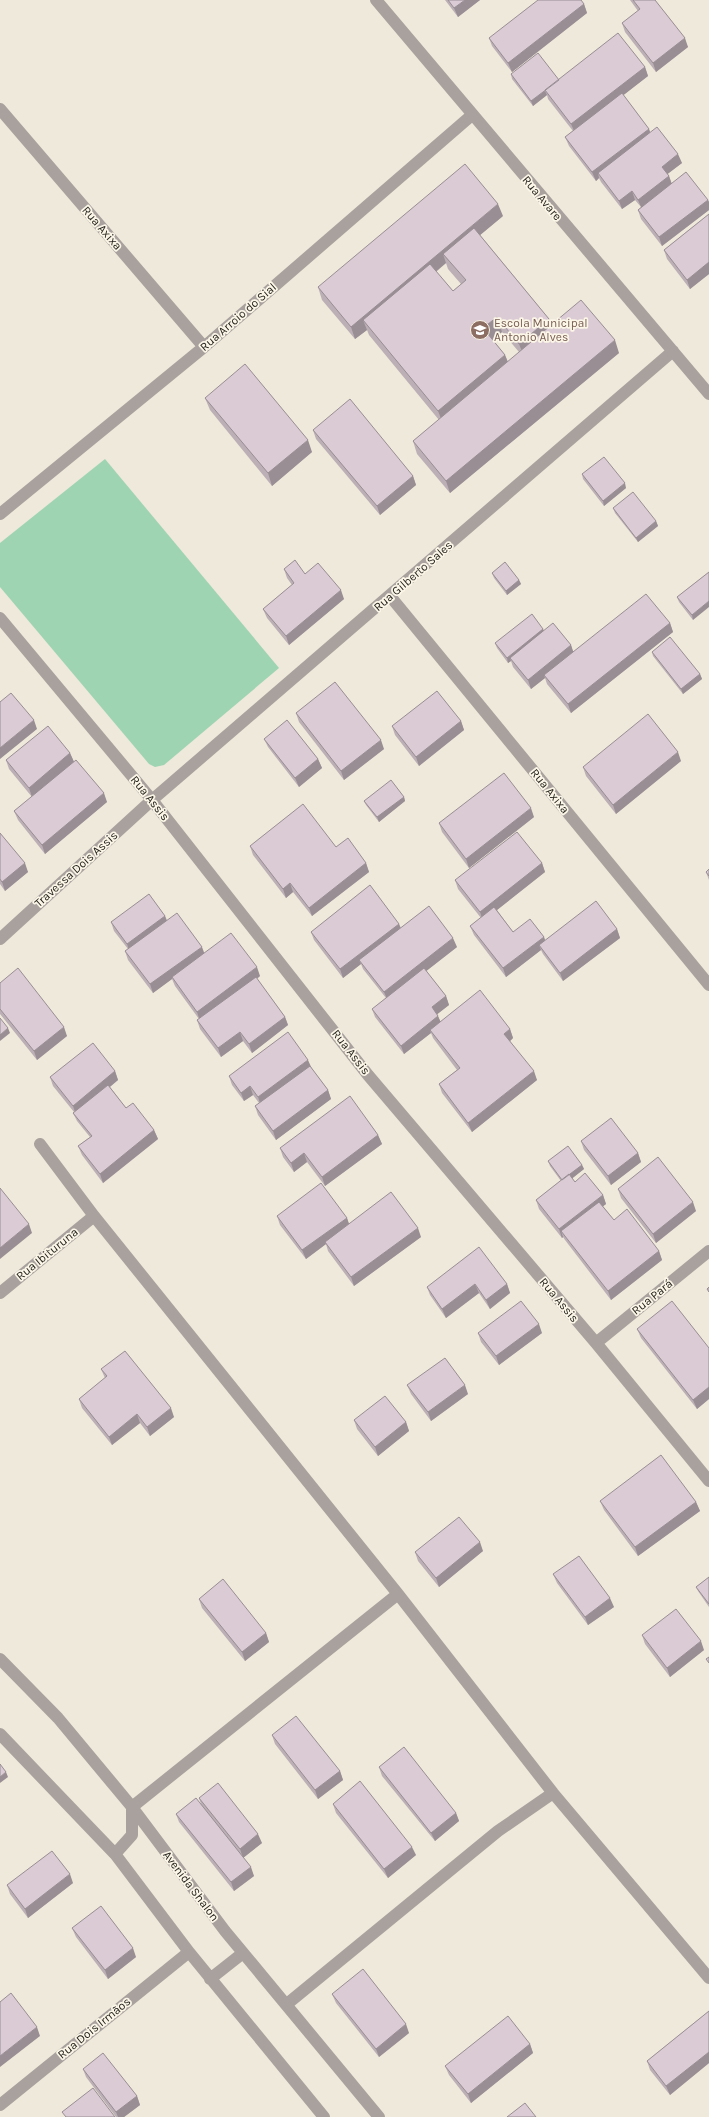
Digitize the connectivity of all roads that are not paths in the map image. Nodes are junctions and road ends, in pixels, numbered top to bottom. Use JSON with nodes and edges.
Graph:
{"nodes":[{"id":1,"x":376,"y":0,"type":"edge"},
{"id":2,"x":0,"y":109,"type":"edge"},
{"id":3,"x":472,"y":115,"type":"junction"},
{"id":4,"x":204,"y":347,"type":"junction"},
{"id":5,"x":673,"y":351,"type":"junction"},
{"id":6,"x":709,"y":394,"type":"edge"},
{"id":7,"x":0,"y":514,"type":"edge"},
{"id":8,"x":390,"y":596,"type":"junction"},
{"id":9,"x":0,"y":618,"type":"edge"},
{"id":10,"x":152,"y":800,"type":"junction"},
{"id":11,"x":0,"y":939,"type":"edge"},
{"id":12,"x":709,"y":985,"type":"edge"},
{"id":13,"x":40,"y":1144,"type":"dead end"},
{"id":14,"x":94,"y":1216,"type":"junction"},
{"id":15,"x":709,"y":1251,"type":"edge"},
{"id":16,"x":0,"y":1293,"type":"edge"},
{"id":17,"x":596,"y":1343,"type":"junction"},
{"id":18,"x":709,"y":1481,"type":"edge"},
{"id":19,"x":398,"y":1594,"type":"junction"},
{"id":20,"x":0,"y":1658,"type":"edge"},
{"id":21,"x":0,"y":1734,"type":"edge"},
{"id":22,"x":553,"y":1793,"type":"junction"},
{"id":23,"x":132,"y":1807,"type":"junction"},
{"id":24,"x":115,"y":1854,"type":"junction"},
{"id":25,"x":189,"y":1952,"type":"junction"},
{"id":26,"x":243,"y":1953,"type":"junction"},
{"id":27,"x":709,"y":1978,"type":"edge"},
{"id":28,"x":210,"y":1979,"type":"junction"},
{"id":29,"x":287,"y":2004,"type":"junction"},
{"id":30,"x":0,"y":2105,"type":"edge"},
{"id":31,"x":324,"y":2117,"type":"edge"},
{"id":32,"x":379,"y":2117,"type":"edge"}],
"edges":[{"from":1,"to":3,"type":"street","name":"Rua Avare"},
{"from":2,"to":4,"type":"street","name":"Rua Axixa"},
{"from":3,"to":4,"type":"street","name":"Rua Arroio do Sial"},
{"from":3,"to":5,"type":"street","name":"Rua Avare"},
{"from":4,"to":7,"type":"street","name":"Rua Arroio do Sial"},
{"from":5,"to":6,"type":"street","name":"Rua Avare"},
{"from":5,"to":8,"type":"street","name":"Rua Gilberto Sales"},
{"from":8,"to":10,"type":"street","name":"Rua Gilberto Sales"},
{"from":8,"to":12,"type":"street","name":"Rua Axixa"},
{"from":9,"to":10,"type":"street","name":"Rua Assis"},
{"from":10,"to":11,"type":"street","name":"Travessa Dois Assis"},
{"from":10,"to":17,"type":"street","name":"Rua Assis"},
{"from":13,"to":14,"type":"street"},
{"from":14,"to":16,"type":"street","name":"Rua Ibituruna"},
{"from":14,"to":19,"type":"street"},
{"from":15,"to":17,"type":"street","name":"Rua Pará"},
{"from":17,"to":18,"type":"street","name":"Rua Assis"},
{"from":19,"to":22,"type":"street"},
{"from":19,"to":23,"type":"street"},
{"from":20,"to":23,"type":"street","name":"Avenida Shalon"},
{"from":21,"to":24,"type":"street"},
{"from":22,"to":27,"type":"street"},
{"from":22,"to":29,"type":"street"},
{"from":23,"to":24,"type":"street"},
{"from":23,"to":26,"type":"street","name":"Avenida Shalon"},
{"from":24,"to":25,"type":"street"},
{"from":25,"to":28,"type":"street"},
{"from":25,"to":30,"type":"street","name":"Rua Dois Irmãos"},
{"from":26,"to":28,"type":"street"},
{"from":26,"to":29,"type":"street","name":"Avenida Shalon"},
{"from":28,"to":31,"type":"street"},
{"from":29,"to":32,"type":"street","name":"Avenida Shalon"}]}
